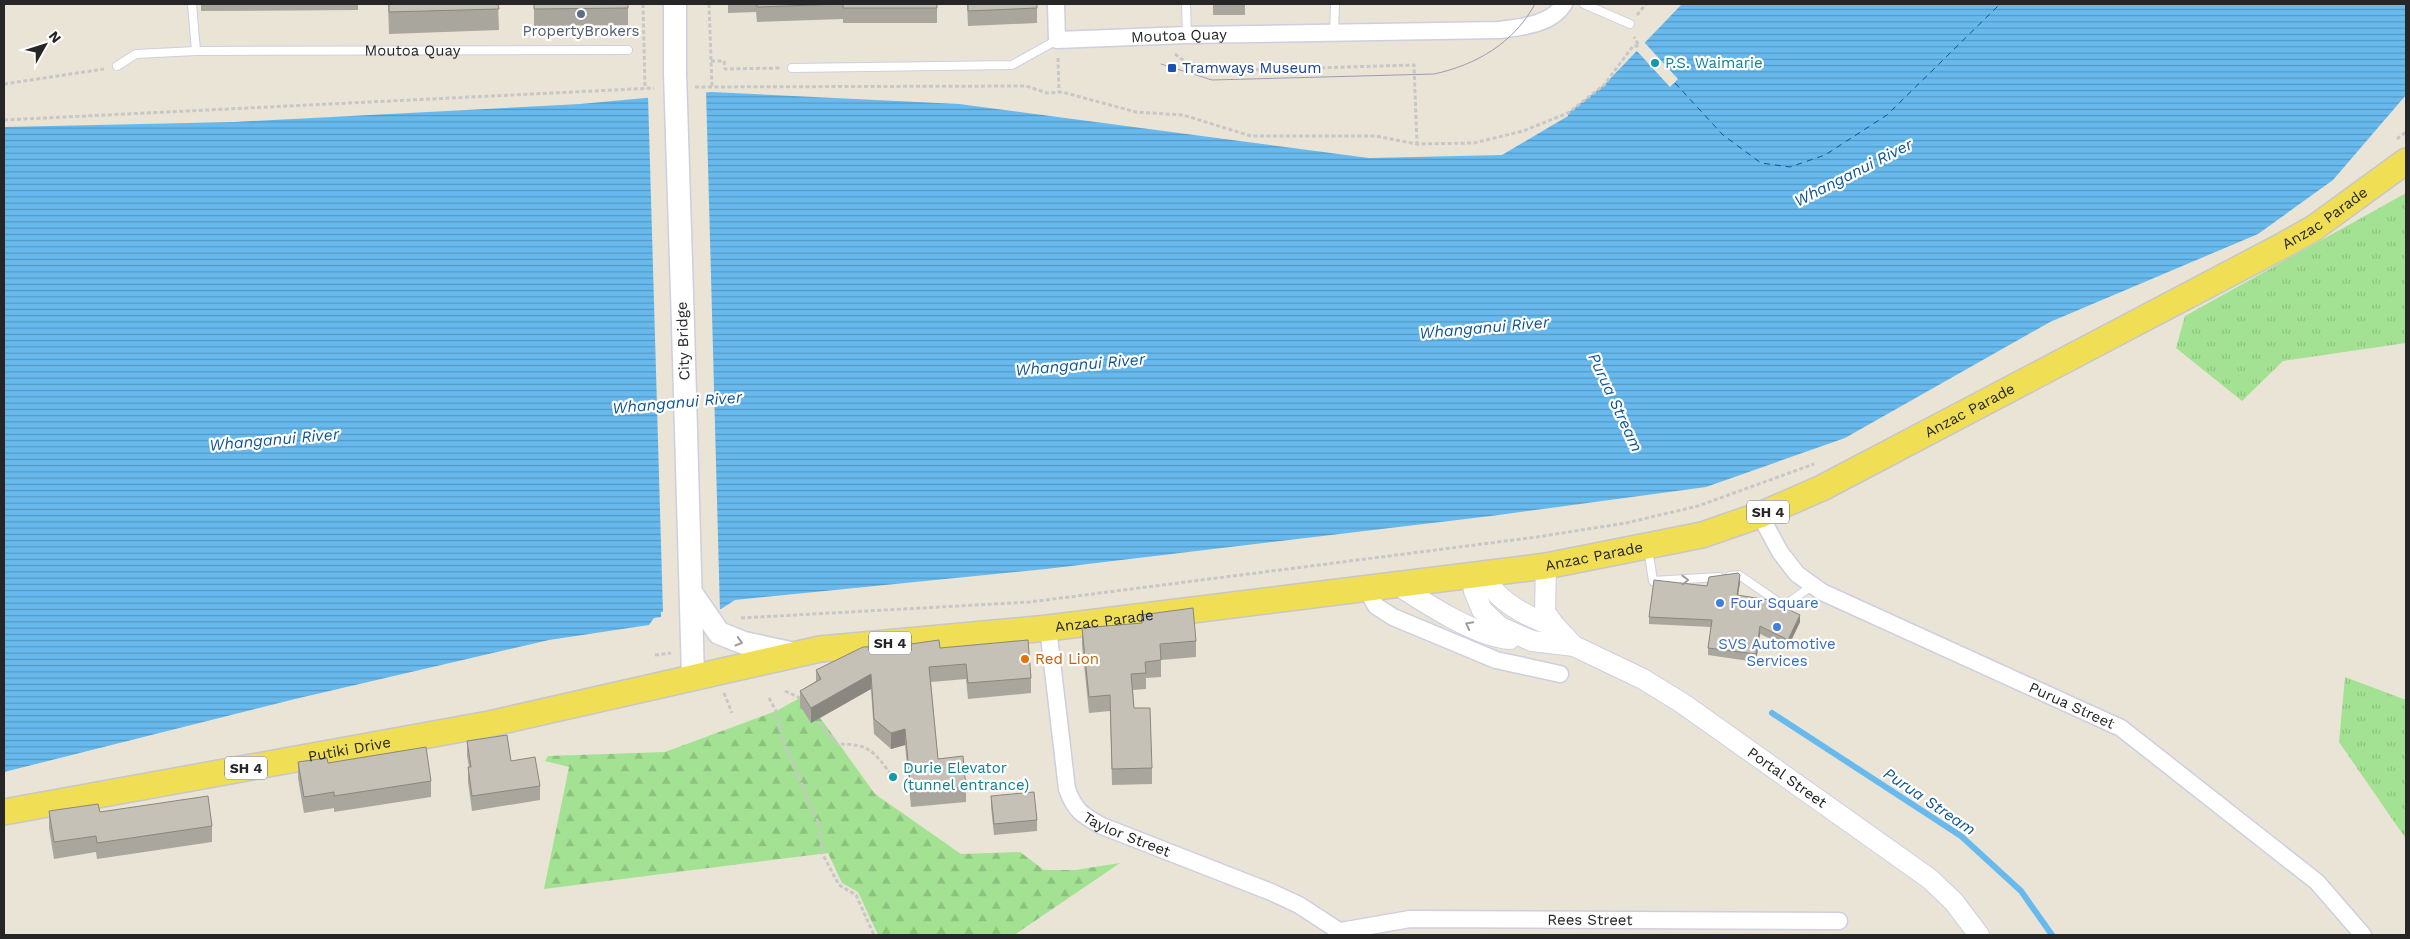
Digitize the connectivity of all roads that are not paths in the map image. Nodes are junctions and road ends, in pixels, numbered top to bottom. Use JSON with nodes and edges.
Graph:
{"nodes":[{"id":1,"x":192,"y":4,"type":"edge"},
{"id":2,"x":675,"y":4,"type":"edge"},
{"id":3,"x":1056,"y":4,"type":"edge"},
{"id":4,"x":1186,"y":4,"type":"edge"},
{"id":5,"x":1334,"y":4,"type":"edge"},
{"id":6,"x":1564,"y":4,"type":"edge"},
{"id":7,"x":1584,"y":4,"type":"edge"},
{"id":8,"x":1630,"y":24,"type":"dead end"},
{"id":9,"x":1334,"y":34,"type":"junction"},
{"id":10,"x":1187,"y":35,"type":"junction"},
{"id":11,"x":1057,"y":40,"type":"junction"},
{"id":12,"x":628,"y":50,"type":"dead end"},
{"id":13,"x":196,"y":51,"type":"junction"},
{"id":14,"x":117,"y":66,"type":"road end"},
{"id":15,"x":792,"y":68,"type":"road end"},
{"id":16,"x":2399,"y":152,"type":"edge"},
{"id":17,"x":1760,"y":515,"type":"junction"},
{"id":18,"x":1648,"y":546,"type":"junction"},
{"id":19,"x":1546,"y":566,"type":"junction"},
{"id":20,"x":1480,"y":574,"type":"junction"},
{"id":21,"x":1396,"y":584,"type":"junction"},
{"id":22,"x":1813,"y":585,"type":"junction"},
{"id":23,"x":1366,"y":588,"type":"junction"},
{"id":24,"x":695,"y":606,"type":"junction"},
{"id":25,"x":1555,"y":626,"type":"junction"},
{"id":26,"x":1048,"y":628,"type":"junction"},
{"id":27,"x":1532,"y":641,"type":"junction"},
{"id":28,"x":1574,"y":646,"type":"junction"},
{"id":29,"x":795,"y":654,"type":"junction"},
{"id":30,"x":1560,"y":674,"type":"dead end"},
{"id":31,"x":693,"y":678,"type":"junction"},
{"id":32,"x":4,"y":812,"type":"edge"},
{"id":33,"x":1840,"y":921,"type":"dead end"},
{"id":34,"x":1343,"y":933,"type":"edge"},
{"id":35,"x":1978,"y":935,"type":"edge"},
{"id":36,"x":2363,"y":935,"type":"edge"}],
"edges":[{"from":1,"to":13,"type":"lane"},
{"from":2,"to":24,"type":"main road","name":"City Bridge","bridge":true},
{"from":3,"to":11,"type":"street"},
{"from":4,"to":10,"type":"lane"},
{"from":5,"to":9,"type":"lane"},
{"from":6,"to":9,"type":"street","name":"Moutoa Quay"},
{"from":7,"to":8,"type":"lane"},
{"from":9,"to":10,"type":"street","name":"Moutoa Quay"},
{"from":10,"to":11,"type":"street","name":"Moutoa Quay"},
{"from":11,"to":15,"type":"lane","name":"Moutoa Quay"},
{"from":12,"to":13,"type":"lane","name":"Moutoa Quay"},
{"from":13,"to":14,"type":"lane","name":"Moutoa Quay"},
{"from":16,"to":17,"type":"main road","name":"Anzac Parade","number":"SH 4"},
{"from":17,"to":18,"type":"main road","name":"Anzac Parade","number":"SH 4"},
{"from":17,"to":22,"type":"street","name":"Purua Street"},
{"from":18,"to":19,"type":"main road","name":"Anzac Parade","number":"SH 4"},
{"from":18,"to":22,"type":"lane","one_way":true},
{"from":19,"to":20,"type":"main road","name":"Anzac Parade","number":"SH 4"},
{"from":19,"to":25,"type":"street","name":"Portal Street"},
{"from":20,"to":21,"type":"main road","name":"Anzac Parade","number":"SH 4"},
{"from":20,"to":25,"type":"street","name":"Portal Street"},
{"from":20,"to":27,"type":"street","name":"Portal Street"},
{"from":21,"to":23,"type":"main road","name":"Anzac Parade","number":"SH 4"},
{"from":27,"to":21,"type":"street","name":"Portal Street","one_way":true},
{"from":22,"to":36,"type":"street","name":"Purua Street"},
{"from":23,"to":26,"type":"main road","name":"Anzac Parade","number":"SH 4"},
{"from":23,"to":30,"type":"street"},
{"from":24,"to":29,"type":"main road","one_way":true},
{"from":24,"to":31,"type":"main road","name":"City Bridge"},
{"from":25,"to":28,"type":"street","name":"Portal Street"},
{"from":26,"to":29,"type":"main road","name":"Anzac Parade","number":"SH 4"},
{"from":26,"to":34,"type":"street","name":"Taylor Street"},
{"from":27,"to":28,"type":"street","name":"Portal Street"},
{"from":28,"to":35,"type":"street","name":"Portal Street"},
{"from":29,"to":31,"type":"main road","name":"Anzac Parade","number":"SH 4"},
{"from":31,"to":32,"type":"main road","name":"Putiki Drive","number":"SH 4"},
{"from":33,"to":34,"type":"street","name":"Rees Street"}]}
